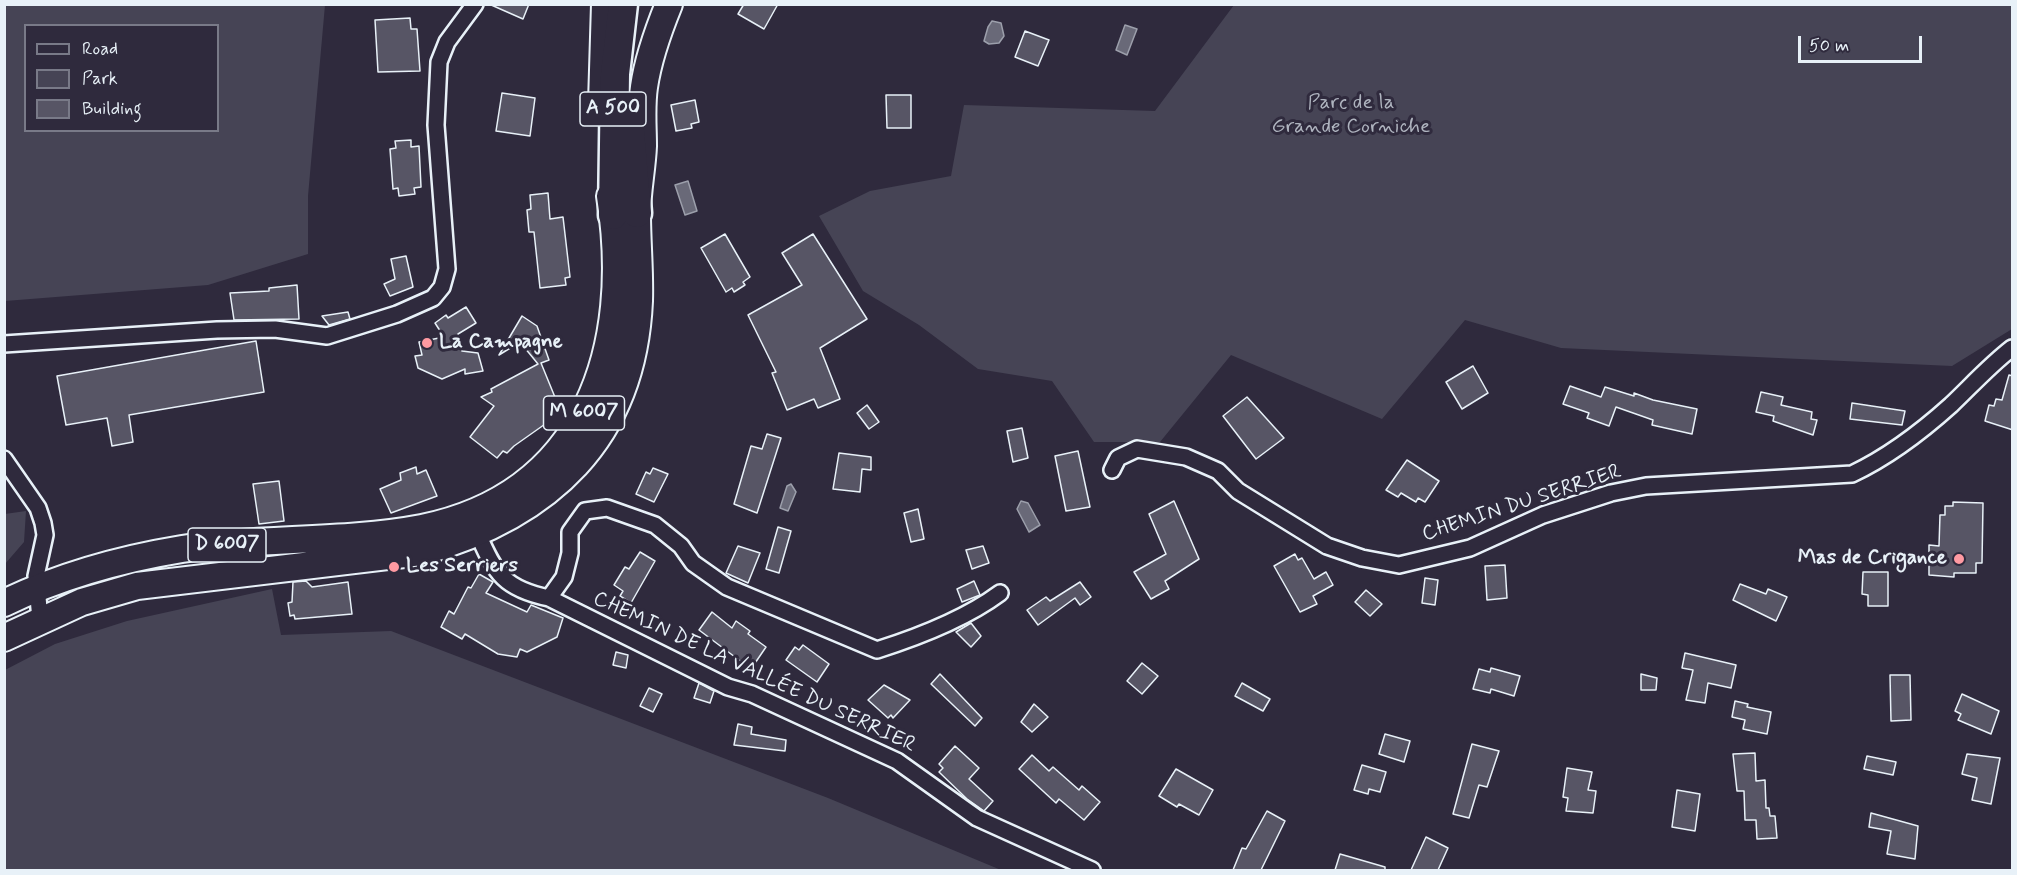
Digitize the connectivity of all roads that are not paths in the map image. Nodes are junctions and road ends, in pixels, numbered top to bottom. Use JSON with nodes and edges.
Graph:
{"nodes":[{"id":1,"x":475,"y":4,"type":"edge"},
{"id":2,"x":605,"y":4,"type":"edge"},
{"id":3,"x":623,"y":4,"type":"edge"},
{"id":4,"x":638,"y":4,"type":"edge"},
{"id":5,"x":669,"y":4,"type":"edge"},
{"id":6,"x":625,"y":214,"type":"junction"},
{"id":7,"x":4,"y":345,"type":"edge"},
{"id":8,"x":2013,"y":348,"type":"edge"},
{"id":9,"x":4,"y":459,"type":"edge"},
{"id":10,"x":1112,"y":470,"type":"dead end"},
{"id":11,"x":423,"y":528,"type":"joint"},
{"id":12,"x":473,"y":536,"type":"junction"},
{"id":13,"x":37,"y":589,"type":"junction"},
{"id":14,"x":1000,"y":593,"type":"dead end"},
{"id":15,"x":549,"y":598,"type":"junction"},
{"id":16,"x":4,"y":603,"type":"edge"},
{"id":17,"x":40,"y":619,"type":"junction"},
{"id":18,"x":4,"y":638,"type":"edge"},
{"id":19,"x":1092,"y":870,"type":"edge"}],
"edges":[{"from":1,"to":7,"type":"street"},
{"from":2,"to":6,"type":"main road","number":"M 6007"},
{"from":3,"to":6,"type":"highway","number":"A 500"},
{"from":4,"to":6,"type":"highway","number":"A 500"},
{"from":5,"to":6,"type":"main road","number":"M 6007"},
{"from":6,"to":11,"type":"main road","number":"M 6007"},
{"from":6,"to":12,"type":"main road","number":"M 6007"},
{"from":8,"to":10,"type":"street","name":"CHEMIN DU SERRIER"},
{"from":9,"to":13,"type":"street"},
{"from":11,"to":13,"type":"main road","number":"D 6007"},
{"from":12,"to":15,"type":"street","name":"CHEMIN DE LA VALLÉE DU SERRIER"},
{"from":12,"to":17,"type":"main road","number":"D 6007"},
{"from":13,"to":16,"type":"main road","number":"D 6007"},
{"from":13,"to":17,"type":"street"},
{"from":14,"to":15,"type":"street"},
{"from":15,"to":19,"type":"street","name":"CHEMIN DE LA VALLÉE DU SERRIER"},
{"from":17,"to":18,"type":"main road","number":"D 6007"}]}
